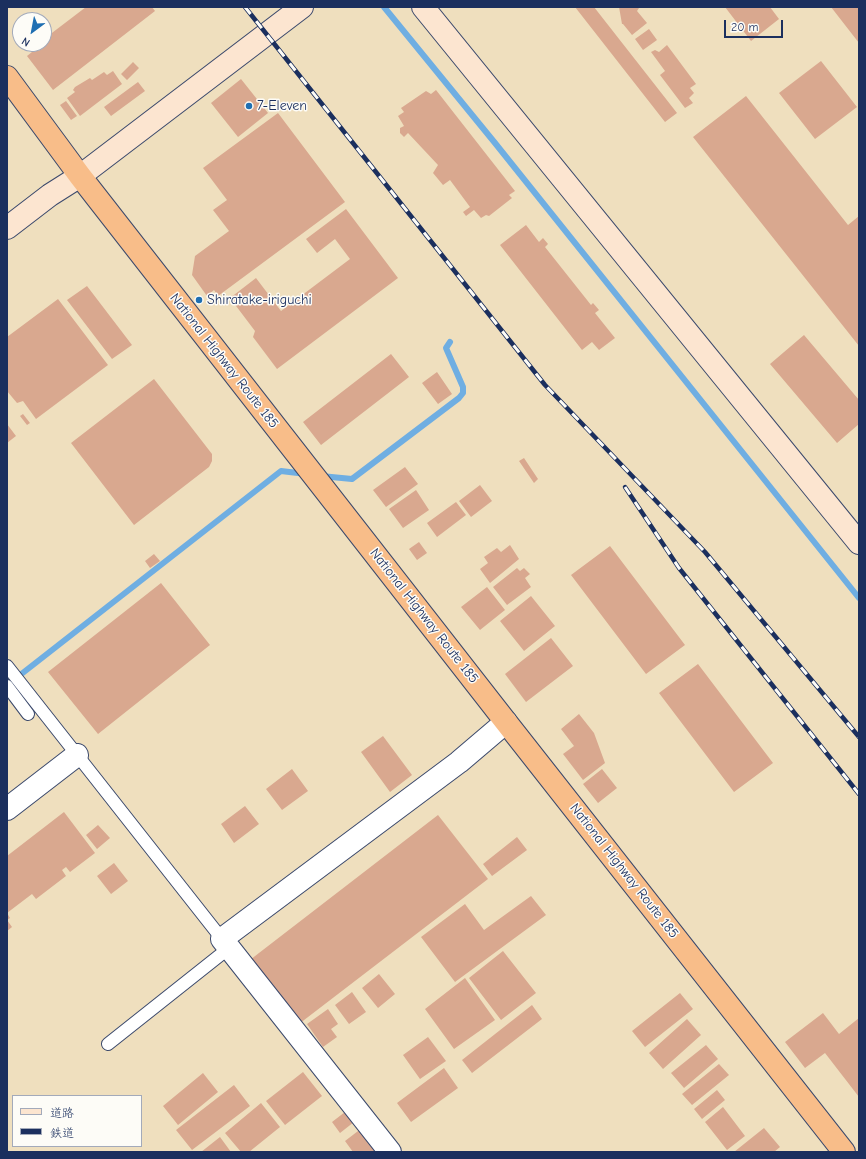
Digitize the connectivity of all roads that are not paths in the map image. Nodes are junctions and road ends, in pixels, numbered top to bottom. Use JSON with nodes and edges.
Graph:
{"nodes":[{"id":1,"x":302,"y":7,"type":"edge"},
{"id":2,"x":423,"y":7,"type":"edge"},
{"id":3,"x":7,"y":77,"type":"edge"},
{"id":4,"x":80,"y":176,"type":"junction"},
{"id":5,"x":7,"y":228,"type":"edge"},
{"id":6,"x":859,"y":543,"type":"edge"},
{"id":7,"x":10,"y":670,"type":"edge"},
{"id":8,"x":10,"y":689,"type":"edge"},
{"id":9,"x":28,"y":714,"type":"dead end"},
{"id":10,"x":506,"y":722,"type":"junction"},
{"id":11,"x":77,"y":755,"type":"junction"},
{"id":12,"x":7,"y":809,"type":"edge"},
{"id":13,"x":226,"y":944,"type":"junction"},
{"id":14,"x":108,"y":1044,"type":"dead end"},
{"id":15,"x":390,"y":1152,"type":"edge"},
{"id":16,"x":844,"y":1152,"type":"edge"}],
"edges":[{"from":1,"to":4,"type":"street"},
{"from":2,"to":6,"type":"street"},
{"from":3,"to":4,"type":"highway","name":"National Highway Route 185"},
{"from":4,"to":5,"type":"street"},
{"from":4,"to":10,"type":"highway","name":"National Highway Route 185"},
{"from":7,"to":11,"type":"lane"},
{"from":8,"to":9,"type":"lane"},
{"from":10,"to":13,"type":"street"},
{"from":10,"to":16,"type":"highway","name":"National Highway Route 185"},
{"from":11,"to":12,"type":"street"},
{"from":11,"to":13,"type":"lane"},
{"from":13,"to":14,"type":"lane"},
{"from":13,"to":15,"type":"street"}]}
